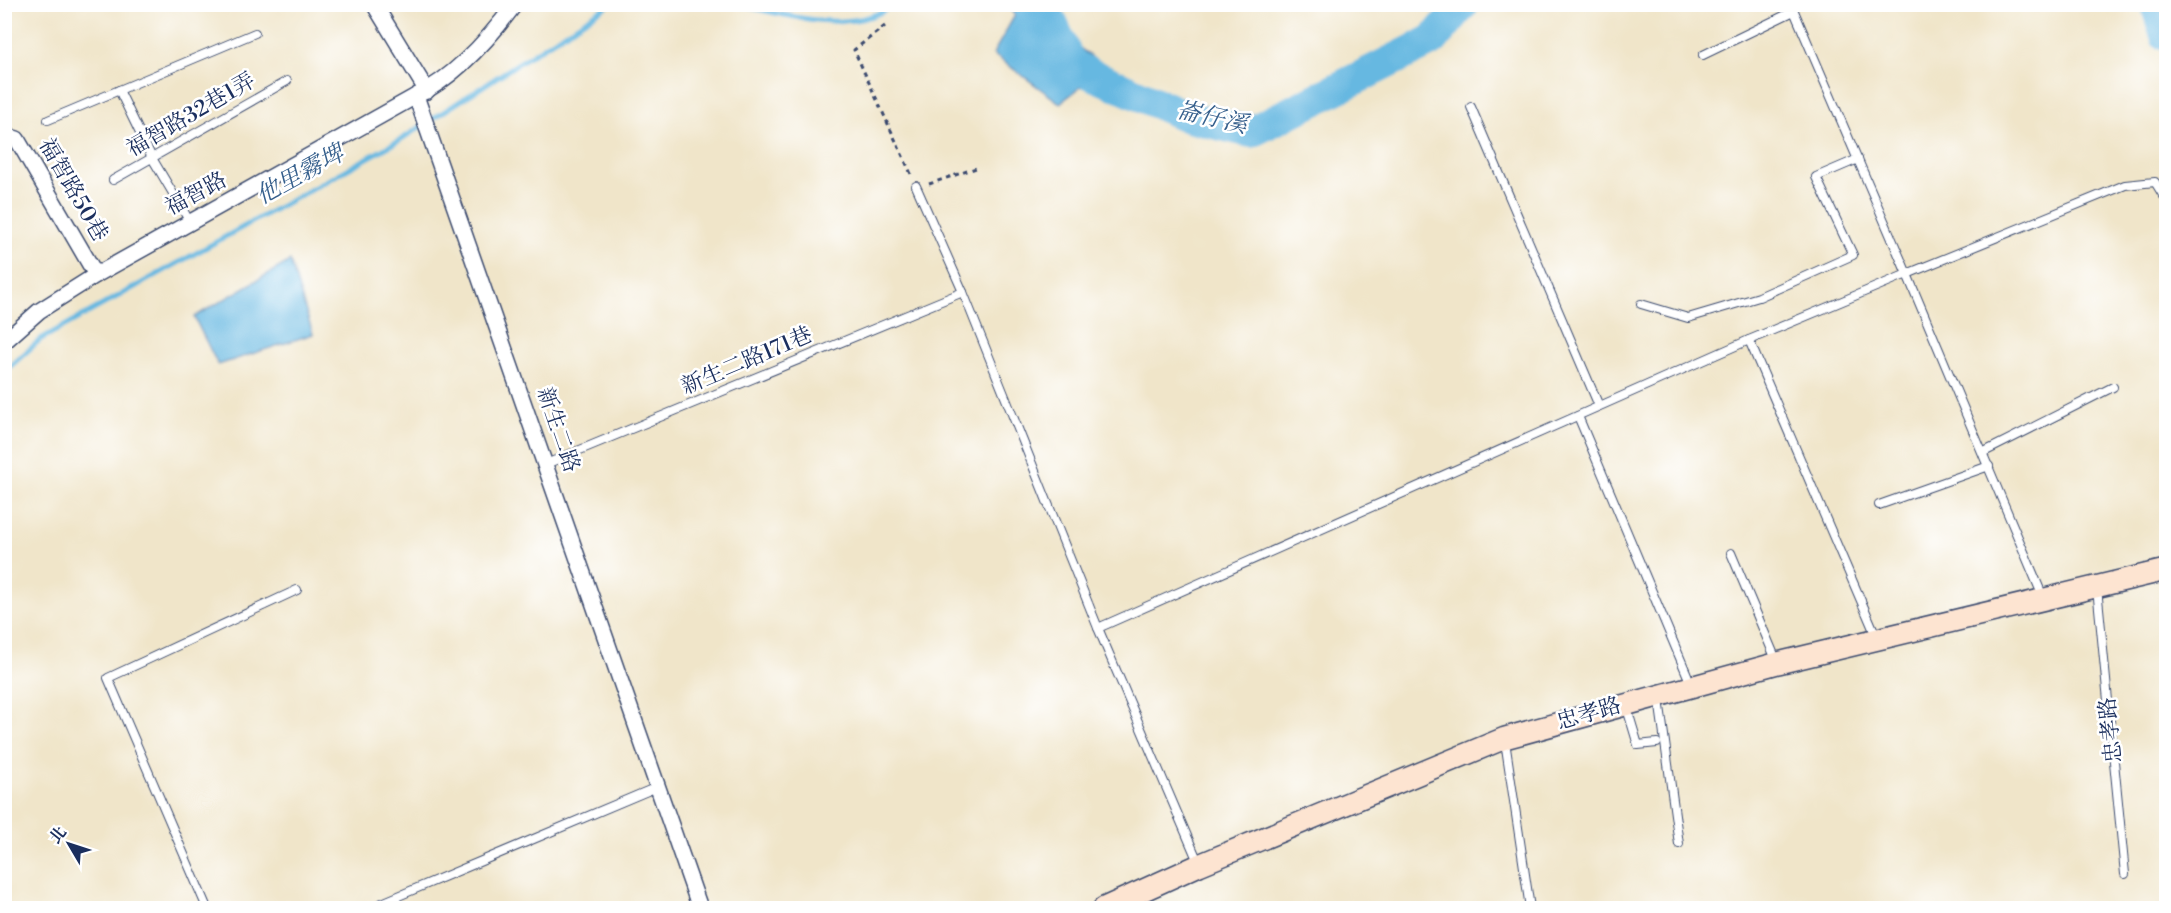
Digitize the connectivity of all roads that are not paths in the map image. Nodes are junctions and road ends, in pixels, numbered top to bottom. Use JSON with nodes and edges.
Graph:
{"nodes":[{"id":1,"x":374,"y":4,"type":"edge"},
{"id":2,"x":515,"y":4,"type":"edge"},
{"id":3,"x":1793,"y":8,"type":"edge"},
{"id":4,"x":255,"y":33,"type":"dead end"},
{"id":5,"x":1702,"y":55,"type":"dead end"},
{"id":6,"x":287,"y":81,"type":"dead end"},
{"id":7,"x":119,"y":90,"type":"junction"},
{"id":8,"x":421,"y":93,"type":"junction"},
{"id":9,"x":1471,"y":107,"type":"dead end"},
{"id":10,"x":48,"y":120,"type":"dead end"},
{"id":11,"x":4,"y":135,"type":"edge"},
{"id":12,"x":152,"y":158,"type":"junction"},
{"id":13,"x":1858,"y":159,"type":"junction"},
{"id":14,"x":112,"y":180,"type":"dead end"},
{"id":15,"x":916,"y":186,"type":"road end"},
{"id":16,"x":2163,"y":195,"type":"dead end"},
{"id":17,"x":190,"y":222,"type":"junction"},
{"id":18,"x":1907,"y":274,"type":"junction"},
{"id":19,"x":96,"y":275,"type":"junction"},
{"id":20,"x":963,"y":292,"type":"junction"},
{"id":21,"x":1641,"y":304,"type":"dead end"},
{"id":22,"x":1749,"y":340,"type":"junction"},
{"id":23,"x":4,"y":342,"type":"edge"},
{"id":24,"x":2113,"y":387,"type":"dead end"},
{"id":25,"x":1599,"y":406,"type":"junction"},
{"id":26,"x":1578,"y":416,"type":"junction"},
{"id":27,"x":1984,"y":452,"type":"junction"},
{"id":28,"x":546,"y":464,"type":"junction"},
{"id":29,"x":1989,"y":466,"type":"junction"},
{"id":30,"x":1879,"y":505,"type":"dead end"},
{"id":31,"x":1731,"y":553,"type":"dead end"},
{"id":32,"x":2166,"y":570,"type":"edge"},
{"id":33,"x":2097,"y":586,"type":"junction"},
{"id":34,"x":297,"y":590,"type":"dead end"},
{"id":35,"x":2043,"y":599,"type":"junction"},
{"id":36,"x":1098,"y":628,"type":"junction"},
{"id":37,"x":1878,"y":640,"type":"junction"},
{"id":38,"x":1778,"y":663,"type":"junction"},
{"id":39,"x":1692,"y":685,"type":"junction"},
{"id":40,"x":1658,"y":694,"type":"junction"},
{"id":41,"x":1626,"y":704,"type":"junction"},
{"id":42,"x":1505,"y":738,"type":"junction"},
{"id":43,"x":1657,"y":743,"type":"dead end"},
{"id":44,"x":657,"y":787,"type":"junction"},
{"id":45,"x":1679,"y":844,"type":"dead end"},
{"id":46,"x":1199,"y":865,"type":"junction"},
{"id":47,"x":2125,"y":874,"type":"dead end"},
{"id":48,"x":207,"y":909,"type":"edge"},
{"id":49,"x":370,"y":909,"type":"edge"},
{"id":50,"x":700,"y":909,"type":"edge"},
{"id":51,"x":1104,"y":909,"type":"edge"},
{"id":52,"x":1530,"y":909,"type":"edge"}],
"edges":[{"from":1,"to":8,"type":"street","name":"新生二路"},
{"from":2,"to":8,"type":"street"},
{"from":3,"to":5,"type":"lane"},
{"from":3,"to":13,"type":"lane"},
{"from":4,"to":7,"type":"lane"},
{"from":6,"to":12,"type":"lane","name":"福智路32巷1弄"},
{"from":7,"to":10,"type":"lane"},
{"from":7,"to":12,"type":"lane"},
{"from":8,"to":17,"type":"street","name":"福智路"},
{"from":8,"to":28,"type":"street","name":"新生二路"},
{"from":9,"to":25,"type":"lane"},
{"from":11,"to":19,"type":"street","name":"福智路50巷"},
{"from":12,"to":14,"type":"lane","name":"福智路32巷1弄"},
{"from":12,"to":17,"type":"lane"},
{"from":13,"to":18,"type":"lane"},
{"from":13,"to":21,"type":"lane"},
{"from":15,"to":20,"type":"lane"},
{"from":16,"to":18,"type":"lane"},
{"from":17,"to":19,"type":"street","name":"福智路"},
{"from":18,"to":22,"type":"lane"},
{"from":18,"to":27,"type":"lane"},
{"from":19,"to":23,"type":"street","name":"福智路"},
{"from":20,"to":28,"type":"lane","name":"新生二路171巷"},
{"from":20,"to":36,"type":"lane"},
{"from":22,"to":25,"type":"lane"},
{"from":22,"to":37,"type":"lane"},
{"from":24,"to":27,"type":"lane"},
{"from":25,"to":26,"type":"lane"},
{"from":26,"to":36,"type":"lane"},
{"from":26,"to":39,"type":"lane"},
{"from":27,"to":29,"type":"lane"},
{"from":28,"to":44,"type":"street","name":"新生二路"},
{"from":29,"to":30,"type":"lane"},
{"from":29,"to":35,"type":"lane"},
{"from":31,"to":38,"type":"lane"},
{"from":32,"to":33,"type":"main road","name":"忠孝路"},
{"from":33,"to":35,"type":"main road","name":"忠孝路"},
{"from":33,"to":47,"type":"lane","name":"忠孝路"},
{"from":34,"to":48,"type":"lane"},
{"from":35,"to":37,"type":"main road","name":"忠孝路"},
{"from":36,"to":46,"type":"lane"},
{"from":37,"to":38,"type":"main road","name":"忠孝路"},
{"from":38,"to":39,"type":"main road","name":"忠孝路"},
{"from":39,"to":40,"type":"main road","name":"忠孝路"},
{"from":40,"to":41,"type":"main road","name":"忠孝路"},
{"from":40,"to":45,"type":"lane"},
{"from":41,"to":42,"type":"main road","name":"忠孝路"},
{"from":41,"to":43,"type":"lane"},
{"from":42,"to":46,"type":"main road","name":"忠孝路"},
{"from":42,"to":52,"type":"lane"},
{"from":44,"to":49,"type":"lane"},
{"from":44,"to":50,"type":"street","name":"新生二路"},
{"from":46,"to":51,"type":"main road","name":"忠孝路"}]}
